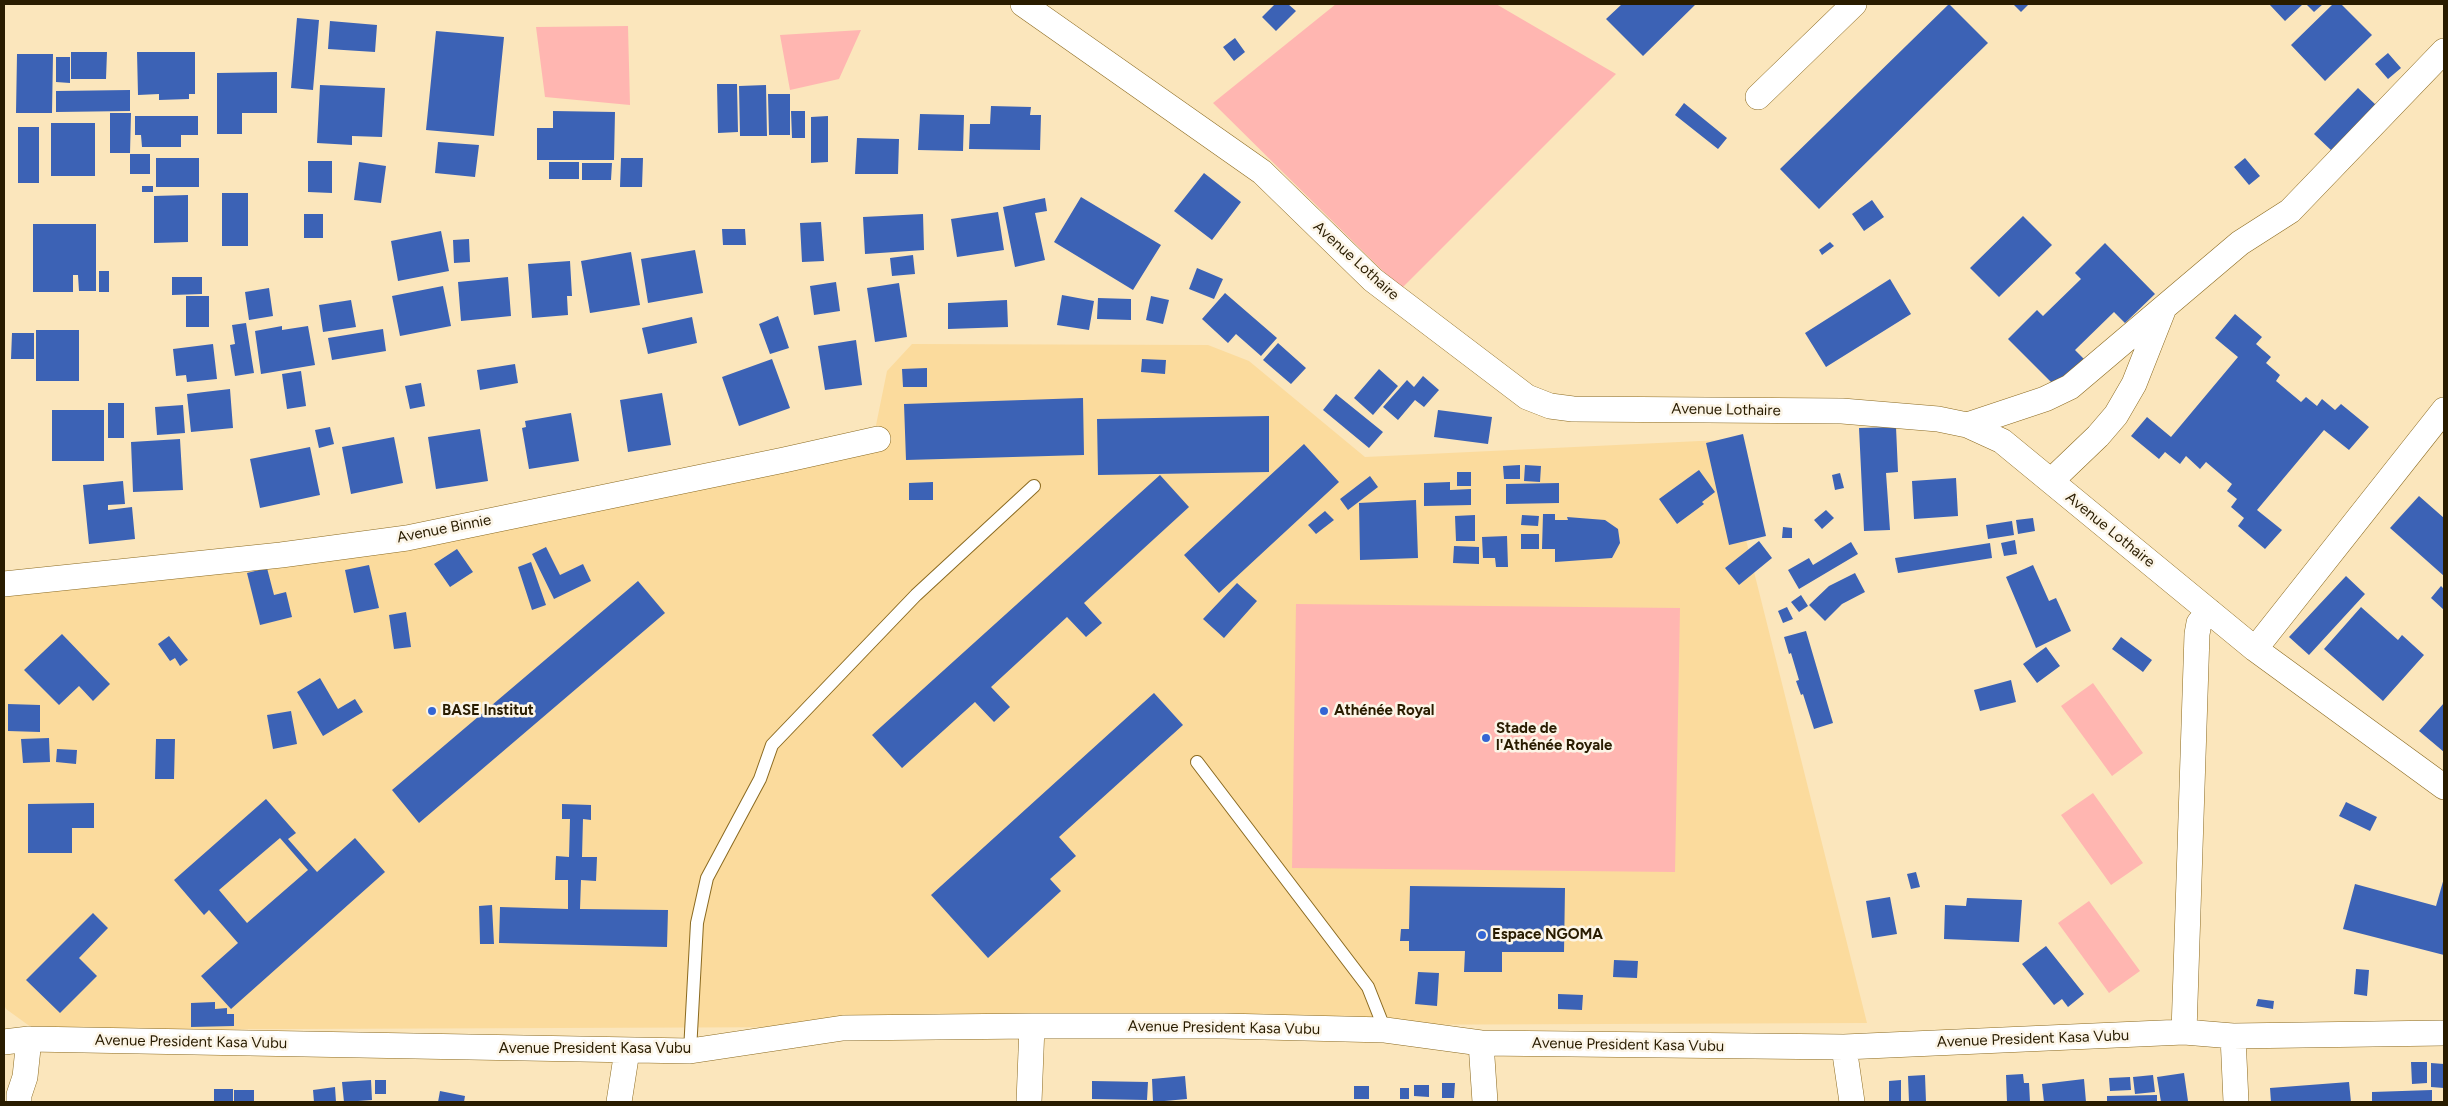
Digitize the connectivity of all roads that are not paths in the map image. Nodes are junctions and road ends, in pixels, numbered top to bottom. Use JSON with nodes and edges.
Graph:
{"nodes":[{"id":1,"x":1023,"y":4,"type":"edge"},
{"id":2,"x":1854,"y":4,"type":"edge"},
{"id":3,"x":2444,"y":51,"type":"edge"},
{"id":4,"x":1758,"y":97,"type":"dead end"},
{"id":5,"x":2166,"y":305,"type":"junction"},
{"id":6,"x":2444,"y":410,"type":"edge"},
{"id":7,"x":1967,"y":425,"type":"junction"},
{"id":8,"x":878,"y":439,"type":"dead end"},
{"id":9,"x":2051,"y":481,"type":"junction"},
{"id":10,"x":1034,"y":486,"type":"dead end"},
{"id":11,"x":4,"y":584,"type":"edge"},
{"id":12,"x":2209,"y":611,"type":"junction"},
{"id":13,"x":2255,"y":649,"type":"junction"},
{"id":14,"x":1197,"y":762,"type":"dead end"},
{"id":15,"x":2444,"y":787,"type":"edge"},
{"id":16,"x":1032,"y":1026,"type":"junction"},
{"id":17,"x":1385,"y":1030,"type":"junction"},
{"id":18,"x":2184,"y":1032,"type":"junction"},
{"id":19,"x":2444,"y":1033,"type":"edge"},
{"id":20,"x":2233,"y":1036,"type":"junction"},
{"id":21,"x":29,"y":1039,"type":"junction"},
{"id":22,"x":4,"y":1042,"type":"edge"},
{"id":23,"x":1481,"y":1044,"type":"junction"},
{"id":24,"x":1844,"y":1047,"type":"junction"},
{"id":25,"x":627,"y":1051,"type":"junction"},
{"id":26,"x":690,"y":1051,"type":"junction"},
{"id":27,"x":19,"y":1102,"type":"edge"},
{"id":28,"x":619,"y":1102,"type":"edge"},
{"id":29,"x":1029,"y":1102,"type":"edge"},
{"id":30,"x":1484,"y":1102,"type":"edge"},
{"id":31,"x":1852,"y":1102,"type":"edge"},
{"id":32,"x":2236,"y":1102,"type":"edge"}],
"edges":[{"from":1,"to":7,"type":"street","name":"Avenue Lothaire"},
{"from":2,"to":4,"type":"street"},
{"from":3,"to":5,"type":"street"},
{"from":5,"to":7,"type":"street"},
{"from":5,"to":9,"type":"street"},
{"from":6,"to":13,"type":"street"},
{"from":7,"to":9,"type":"street","name":"Avenue Lothaire"},
{"from":8,"to":11,"type":"street","name":"Avenue Binnie"},
{"from":9,"to":12,"type":"street","name":"Avenue Lothaire"},
{"from":10,"to":26,"type":"lane"},
{"from":12,"to":13,"type":"street","name":"Avenue Lothaire"},
{"from":12,"to":18,"type":"street"},
{"from":13,"to":15,"type":"street","name":"Avenue Lothaire"},
{"from":14,"to":17,"type":"lane"},
{"from":16,"to":17,"type":"street","name":"Avenue President Kasa Vubu"},
{"from":16,"to":26,"type":"street","name":"Avenue President Kasa Vubu"},
{"from":16,"to":29,"type":"street"},
{"from":17,"to":23,"type":"street","name":"Avenue President Kasa Vubu"},
{"from":18,"to":20,"type":"street","name":"Avenue President Kasa Vubu"},
{"from":18,"to":24,"type":"street","name":"Avenue President Kasa Vubu"},
{"from":19,"to":20,"type":"street","name":"Avenue President Kasa Vubu"},
{"from":20,"to":32,"type":"street"},
{"from":21,"to":22,"type":"street","name":"Avenue President Kasa Vubu"},
{"from":21,"to":25,"type":"street","name":"Avenue President Kasa Vubu"},
{"from":21,"to":27,"type":"street"},
{"from":23,"to":24,"type":"street","name":"Avenue President Kasa Vubu"},
{"from":23,"to":30,"type":"street"},
{"from":24,"to":31,"type":"street"},
{"from":25,"to":26,"type":"street","name":"Avenue President Kasa Vubu"},
{"from":25,"to":28,"type":"street"}]}
